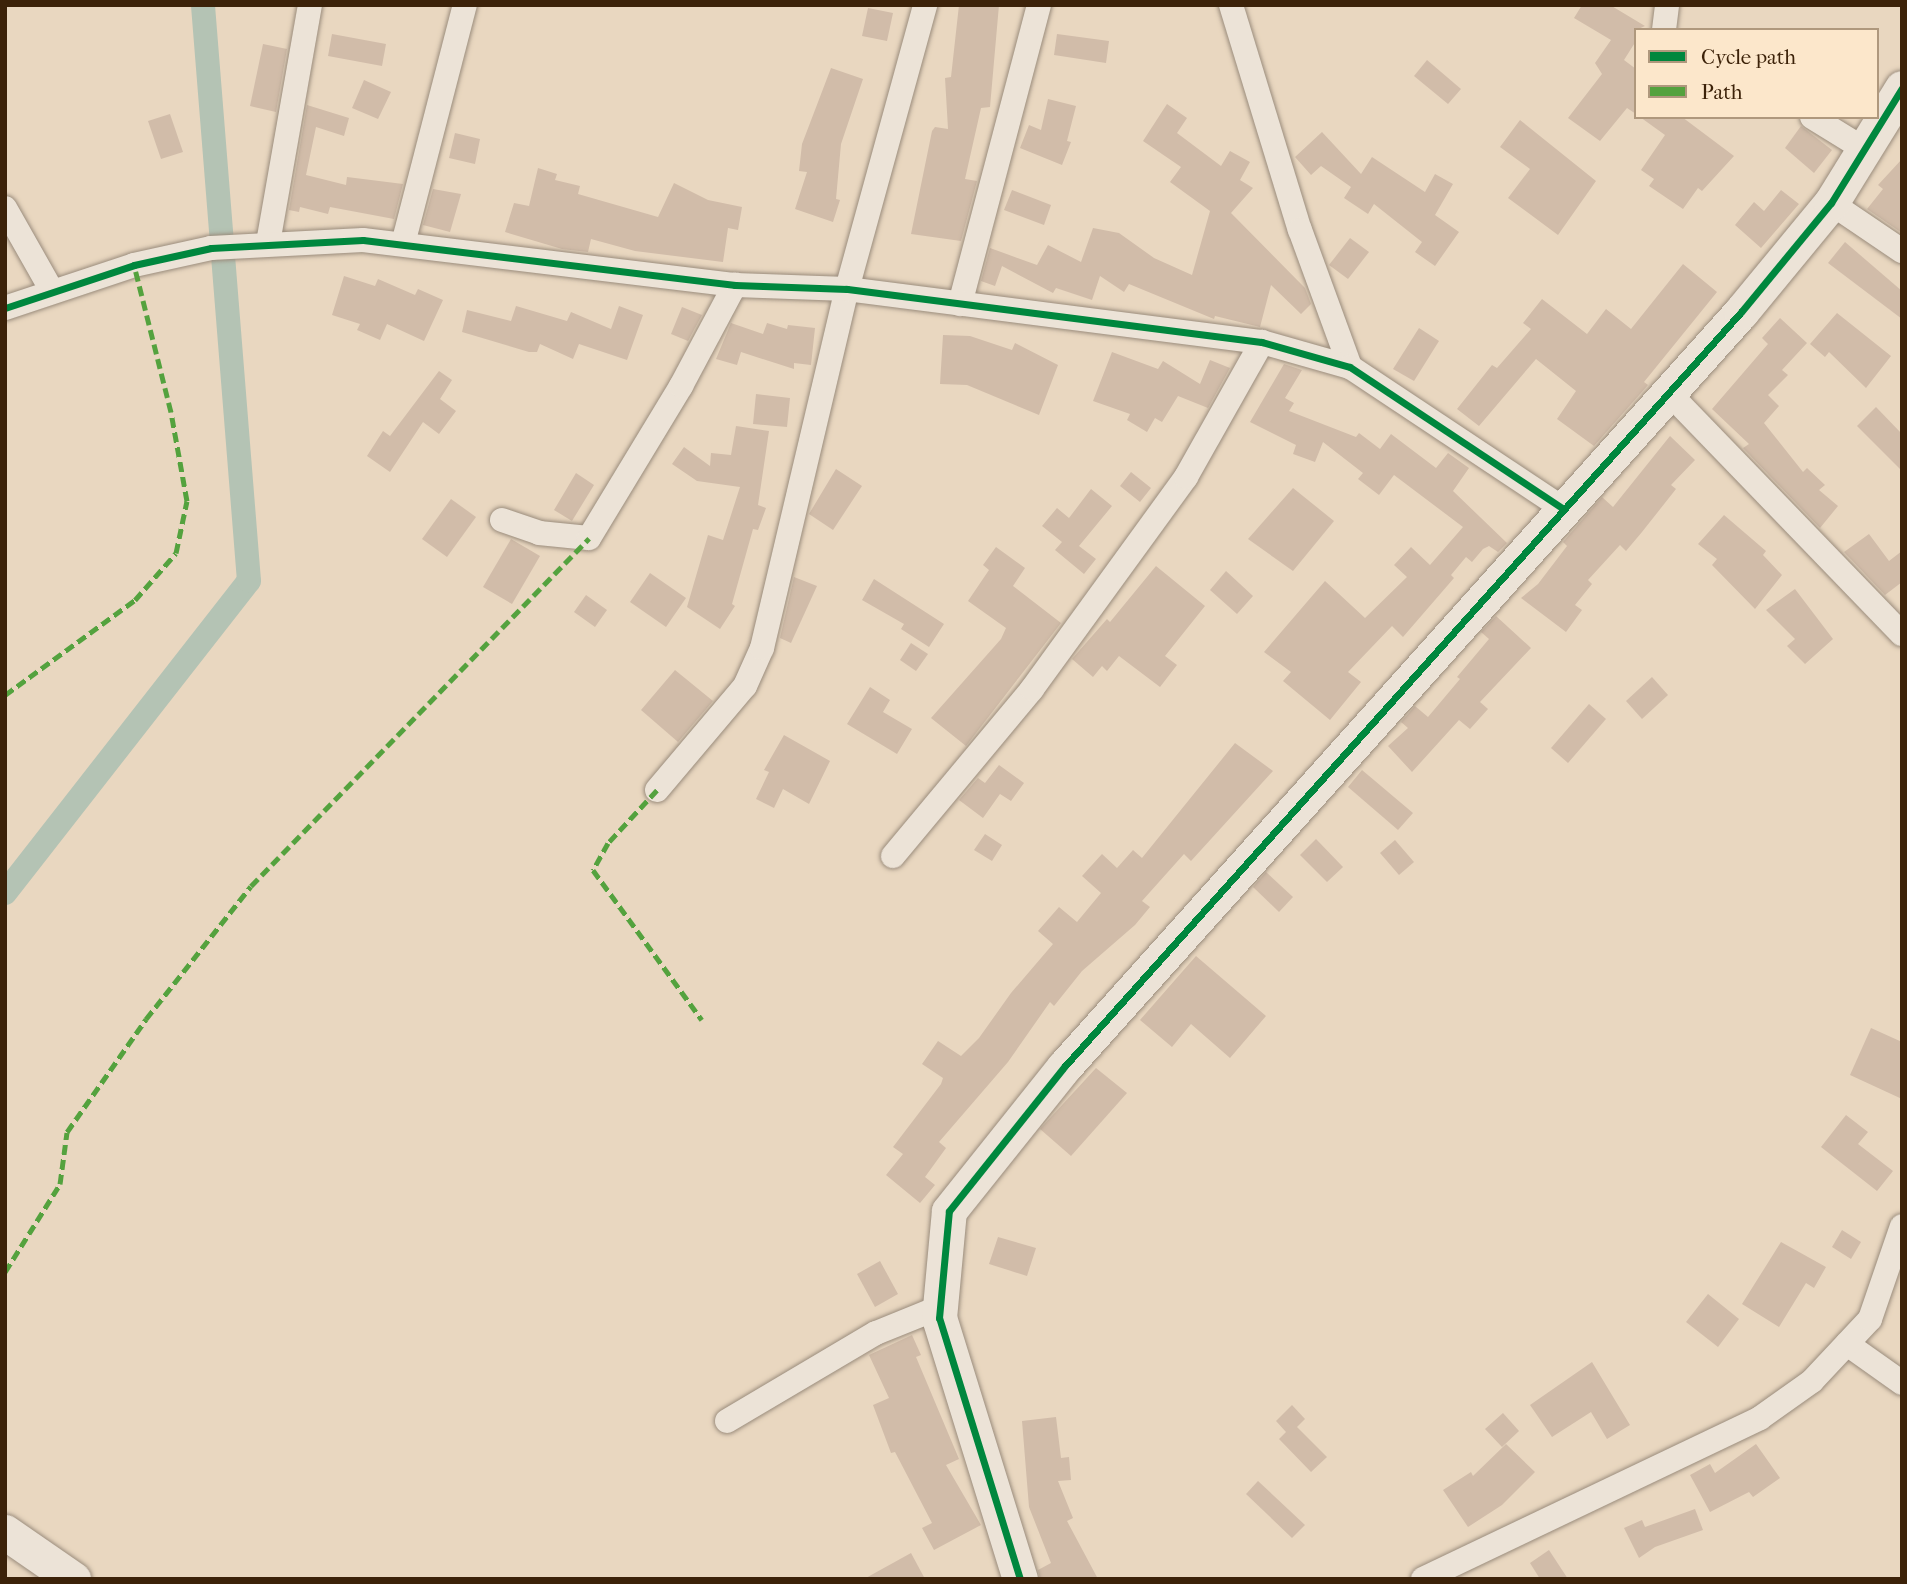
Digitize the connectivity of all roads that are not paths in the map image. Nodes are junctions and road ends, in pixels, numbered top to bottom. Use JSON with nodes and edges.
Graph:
{"nodes":[{"id":1,"x":310,"y":5,"type":"edge"},
{"id":2,"x":466,"y":5,"type":"edge"},
{"id":3,"x":925,"y":5,"type":"edge"},
{"id":4,"x":1038,"y":5,"type":"edge"},
{"id":5,"x":1231,"y":5,"type":"edge"},
{"id":6,"x":1667,"y":5,"type":"edge"},
{"id":7,"x":1664,"y":28,"type":"edge"},
{"id":8,"x":1902,"y":88,"type":"edge"},
{"id":9,"x":1815,"y":119,"type":"edge"},
{"id":10,"x":1864,"y":149,"type":"junction"},
{"id":11,"x":1831,"y":203,"type":"junction"},
{"id":12,"x":5,"y":208,"type":"edge"},
{"id":13,"x":268,"y":243,"type":"junction"},
{"id":14,"x":403,"y":244,"type":"junction"},
{"id":15,"x":1902,"y":251,"type":"edge"},
{"id":16,"x":735,"y":285,"type":"junction"},
{"id":17,"x":847,"y":289,"type":"junction"},
{"id":18,"x":52,"y":290,"type":"junction"},
{"id":19,"x":960,"y":304,"type":"junction"},
{"id":20,"x":5,"y":308,"type":"edge"},
{"id":21,"x":1262,"y":342,"type":"junction"},
{"id":22,"x":1350,"y":367,"type":"junction"},
{"id":23,"x":1669,"y":393,"type":"junction"},
{"id":24,"x":1562,"y":508,"type":"junction"},
{"id":25,"x":502,"y":520,"type":"dead end"},
{"id":26,"x":1902,"y":634,"type":"edge"},
{"id":27,"x":657,"y":790,"type":"dead end"},
{"id":28,"x":893,"y":856,"type":"dead end"},
{"id":29,"x":1902,"y":1226,"type":"edge"},
{"id":30,"x":940,"y":1307,"type":"junction"},
{"id":31,"x":1847,"y":1344,"type":"junction"},
{"id":32,"x":1902,"y":1383,"type":"edge"},
{"id":33,"x":727,"y":1421,"type":"dead end"},
{"id":34,"x":5,"y":1532,"type":"edge"},
{"id":35,"x":73,"y":1579,"type":"edge"},
{"id":36,"x":1020,"y":1579,"type":"edge"},
{"id":37,"x":1423,"y":1579,"type":"edge"}],
"edges":[{"from":1,"to":13,"type":"street"},
{"from":2,"to":14,"type":"street"},
{"from":3,"to":17,"type":"street"},
{"from":4,"to":19,"type":"street"},
{"from":5,"to":22,"type":"street"},
{"from":6,"to":7,"type":"street"},
{"from":8,"to":10,"type":"street"},
{"from":9,"to":10,"type":"street"},
{"from":10,"to":11,"type":"street"},
{"from":11,"to":15,"type":"street"},
{"from":11,"to":23,"type":"street"},
{"from":12,"to":18,"type":"street"},
{"from":13,"to":14,"type":"street"},
{"from":13,"to":18,"type":"street"},
{"from":14,"to":16,"type":"street"},
{"from":16,"to":17,"type":"street"},
{"from":16,"to":25,"type":"street"},
{"from":17,"to":19,"type":"street"},
{"from":17,"to":27,"type":"street"},
{"from":18,"to":20,"type":"street"},
{"from":19,"to":21,"type":"street"},
{"from":21,"to":22,"type":"street"},
{"from":21,"to":28,"type":"street"},
{"from":22,"to":24,"type":"street"},
{"from":23,"to":24,"type":"street"},
{"from":23,"to":26,"type":"street"},
{"from":24,"to":30,"type":"street"},
{"from":29,"to":31,"type":"street"},
{"from":30,"to":33,"type":"street"},
{"from":30,"to":36,"type":"street"},
{"from":31,"to":32,"type":"street"},
{"from":31,"to":37,"type":"street"},
{"from":34,"to":35,"type":"street"}]}
